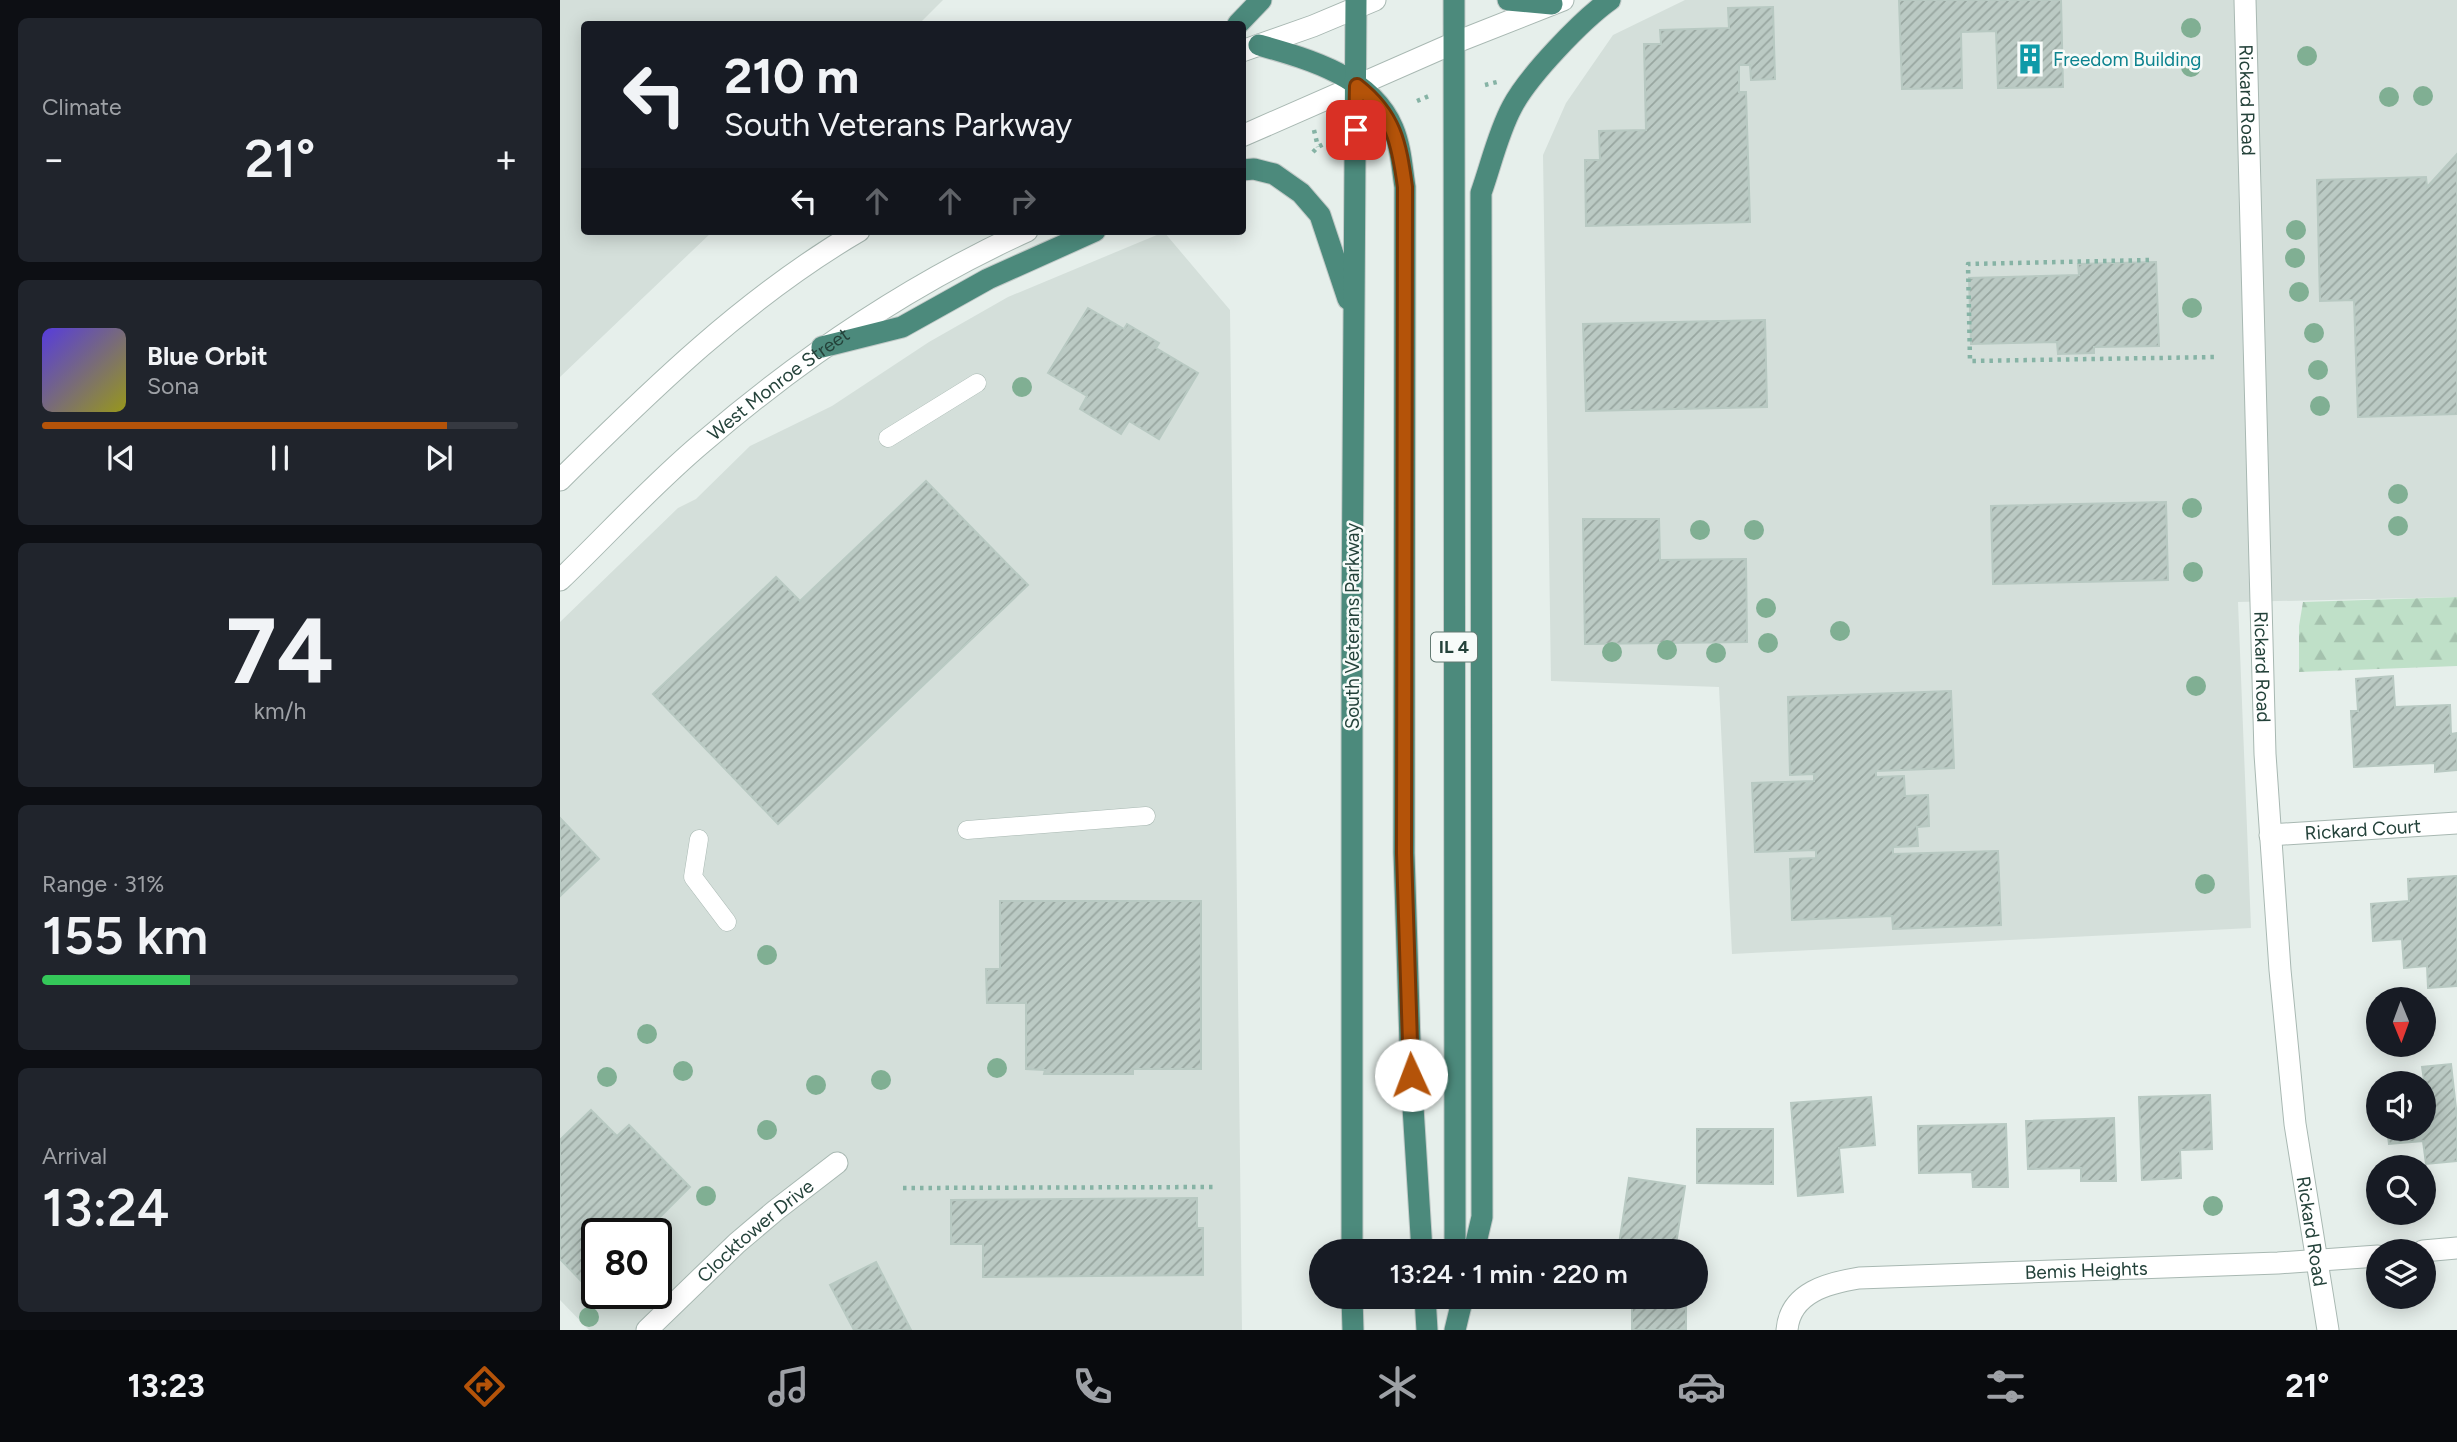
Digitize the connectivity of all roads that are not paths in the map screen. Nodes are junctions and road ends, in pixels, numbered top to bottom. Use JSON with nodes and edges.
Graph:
{"nodes":[{"id":1,"x":1261,"y":0,"type":"edge"},
{"id":2,"x":1454,"y":0,"type":"edge"},
{"id":3,"x":1508,"y":0,"type":"edge"},
{"id":4,"x":1610,"y":0,"type":"edge"},
{"id":5,"x":2245,"y":0,"type":"edge"},
{"id":6,"x":1558,"y":2,"type":"edge"},
{"id":7,"x":1362,"y":3,"type":"edge"},
{"id":8,"x":1241,"y":21,"type":"edge"},
{"id":9,"x":1454,"y":43,"type":"junction"},
{"id":10,"x":1251,"y":48,"type":"edge"},
{"id":11,"x":1357,"y":86,"type":"junction"},
{"id":12,"x":1246,"y":134,"type":"edge"},
{"id":13,"x":1246,"y":170,"type":"edge"},
{"id":14,"x":852,"y":235,"type":"edge"},
{"id":15,"x":1019,"y":235,"type":"edge"},
{"id":16,"x":1086,"y":235,"type":"edge"},
{"id":17,"x":1353,"y":315,"type":"junction"},
{"id":18,"x":822,"y":347,"type":"junction"},
{"id":19,"x":977,"y":383,"type":"dead end"},
{"id":20,"x":888,"y":438,"type":"dead end"},
{"id":21,"x":560,"y":480,"type":"edge"},
{"id":22,"x":560,"y":580,"type":"edge"},
{"id":23,"x":1146,"y":816,"type":"dead end"},
{"id":24,"x":2457,"y":823,"type":"edge"},
{"id":25,"x":967,"y":830,"type":"dead end"},
{"id":26,"x":2270,"y":835,"type":"junction"},
{"id":27,"x":699,"y":839,"type":"dead end"},
{"id":28,"x":727,"y":922,"type":"dead end"},
{"id":29,"x":837,"y":1163,"type":"dead end"},
{"id":30,"x":1352,"y":1239,"type":"edge"},
{"id":31,"x":1421,"y":1239,"type":"edge"},
{"id":32,"x":1455,"y":1239,"type":"edge"},
{"id":33,"x":1477,"y":1239,"type":"edge"},
{"id":34,"x":2457,"y":1248,"type":"edge"},
{"id":35,"x":2436,"y":1250,"type":"edge"},
{"id":36,"x":2366,"y":1257,"type":"edge"},
{"id":37,"x":2318,"y":1261,"type":"junction"},
{"id":38,"x":1353,"y":1309,"type":"edge"},
{"id":39,"x":1426,"y":1309,"type":"edge"},
{"id":40,"x":1455,"y":1309,"type":"edge"},
{"id":41,"x":1460,"y":1309,"type":"edge"},
{"id":42,"x":647,"y":1330,"type":"edge"},
{"id":43,"x":1353,"y":1330,"type":"edge"},
{"id":44,"x":1427,"y":1330,"type":"edge"},
{"id":45,"x":1455,"y":1330,"type":"edge"},
{"id":46,"x":1787,"y":1330,"type":"edge"},
{"id":47,"x":2328,"y":1330,"type":"edge"}],
"edges":[{"from":1,"to":8,"type":"highway"},
{"from":2,"to":9,"type":"highway","number":"IL 4"},
{"from":3,"to":6,"type":"highway"},
{"from":4,"to":33,"type":"highway"},
{"from":5,"to":26,"type":"street","name":"Rickard Road"},
{"from":6,"to":9,"type":"street"},
{"from":7,"to":10,"type":"street"},
{"from":7,"to":11,"type":"highway","name":"South Veterans Parkway"},
{"from":9,"to":11,"type":"street"},
{"from":9,"to":32,"type":"highway","number":"IL 4"},
{"from":10,"to":11,"type":"highway"},
{"from":11,"to":12,"type":"street"},
{"from":11,"to":17,"type":"highway","name":"South Veterans Parkway"},
{"from":11,"to":31,"type":"highway"},
{"from":13,"to":17,"type":"highway"},
{"from":14,"to":21,"type":"street"},
{"from":15,"to":18,"type":"street","name":"West Monroe Street"},
{"from":16,"to":18,"type":"highway"},
{"from":17,"to":30,"type":"highway","name":"South Veterans Parkway"},
{"from":18,"to":22,"type":"street","name":"West Monroe Street"},
{"from":19,"to":20,"type":"lane"},
{"from":23,"to":25,"type":"lane"},
{"from":24,"to":26,"type":"street","name":"Rickard Court"},
{"from":26,"to":37,"type":"street","name":"Rickard Road"},
{"from":27,"to":28,"type":"lane"},
{"from":29,"to":42,"type":"street","name":"Clocktower Drive"},
{"from":34,"to":35,"type":"street"},
{"from":36,"to":37,"type":"street","name":"Bemis Heights"},
{"from":37,"to":46,"type":"street","name":"Bemis Heights"},
{"from":37,"to":47,"type":"street","name":"Rickard Road"},
{"from":38,"to":43,"type":"highway"},
{"from":39,"to":44,"type":"highway"},
{"from":40,"to":45,"type":"highway"},
{"from":41,"to":45,"type":"highway"}]}
